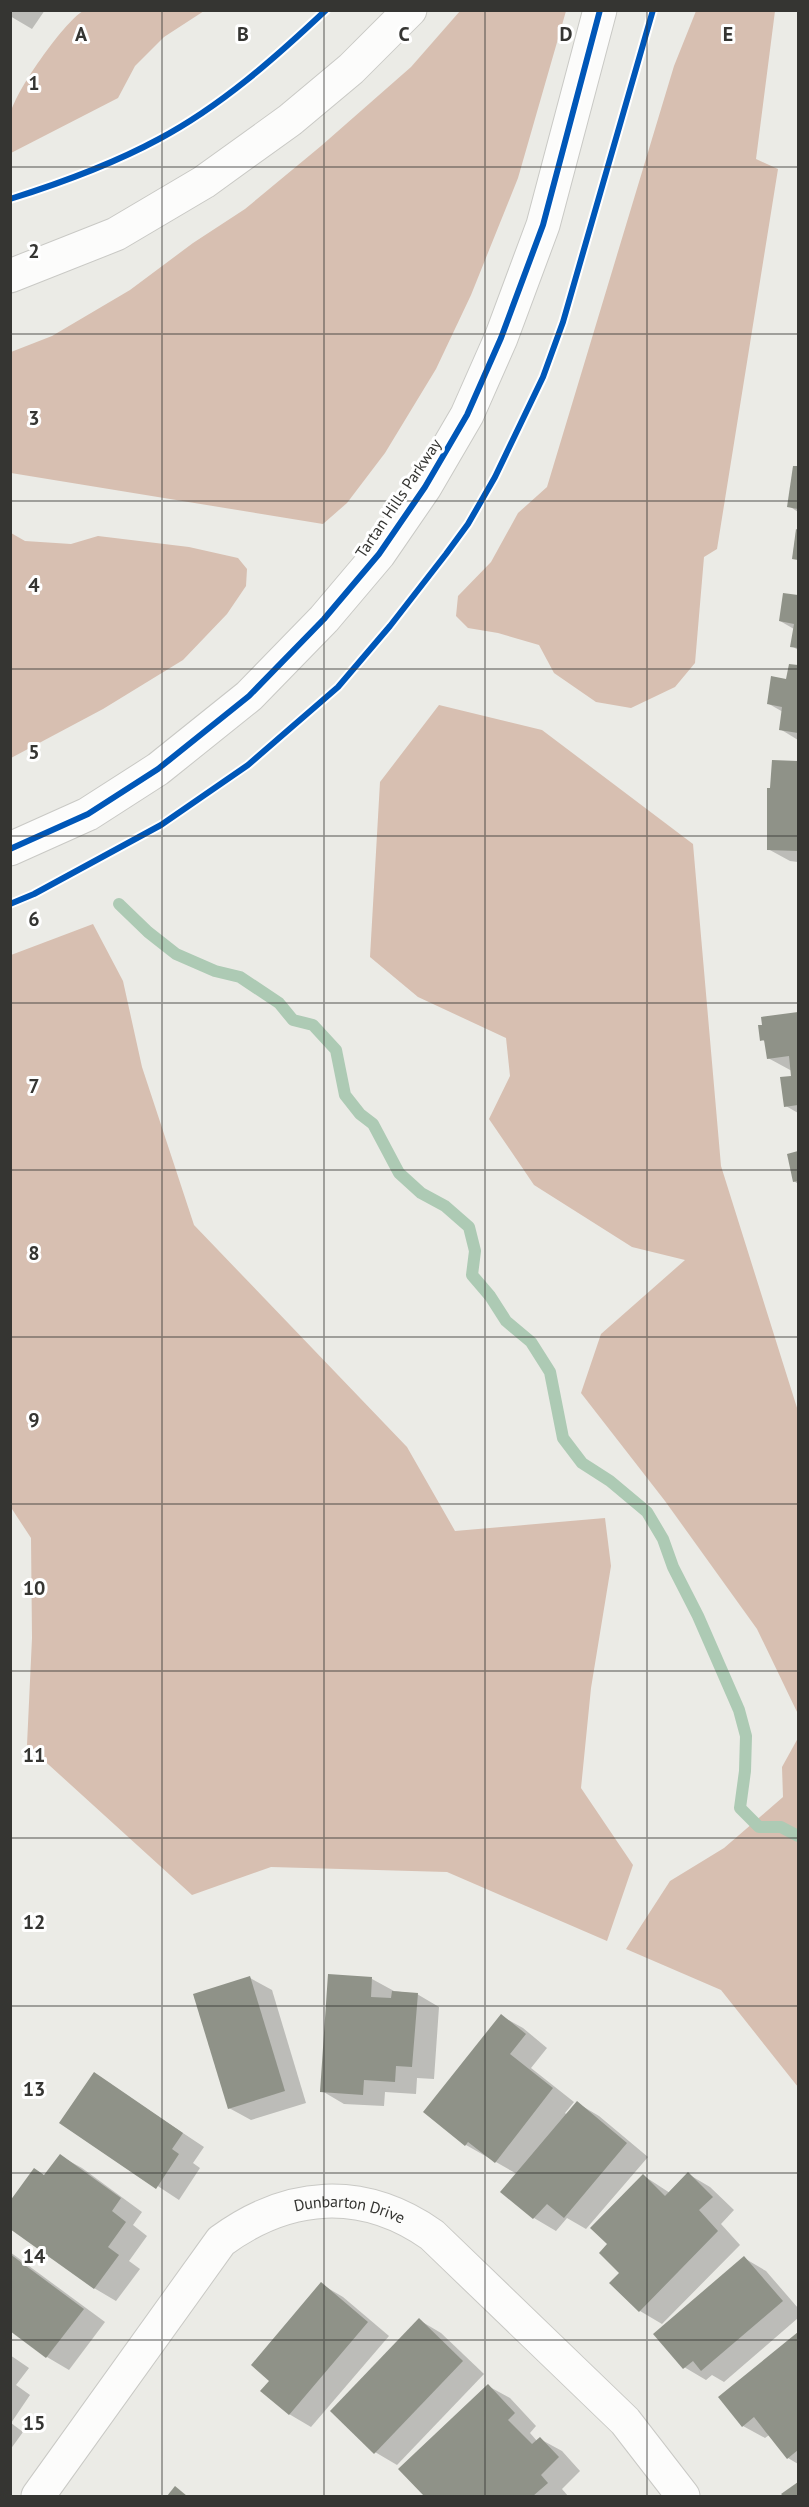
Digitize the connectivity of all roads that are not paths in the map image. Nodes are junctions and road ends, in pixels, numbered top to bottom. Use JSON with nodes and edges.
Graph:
{"nodes":[{"id":1,"x":410,"y":10,"type":"edge"},
{"id":2,"x":600,"y":10,"type":"edge"},
{"id":3,"x":10,"y":276,"type":"edge"},
{"id":4,"x":10,"y":849,"type":"edge"},
{"id":5,"x":38,"y":2496,"type":"edge"},
{"id":6,"x":683,"y":2496,"type":"edge"}],
"edges":[{"from":1,"to":3,"type":"street"},
{"from":2,"to":4,"type":"street","name":"Tartan Hills Parkway"},
{"from":5,"to":6,"type":"street","name":"Dunbarton Drive"}]}
